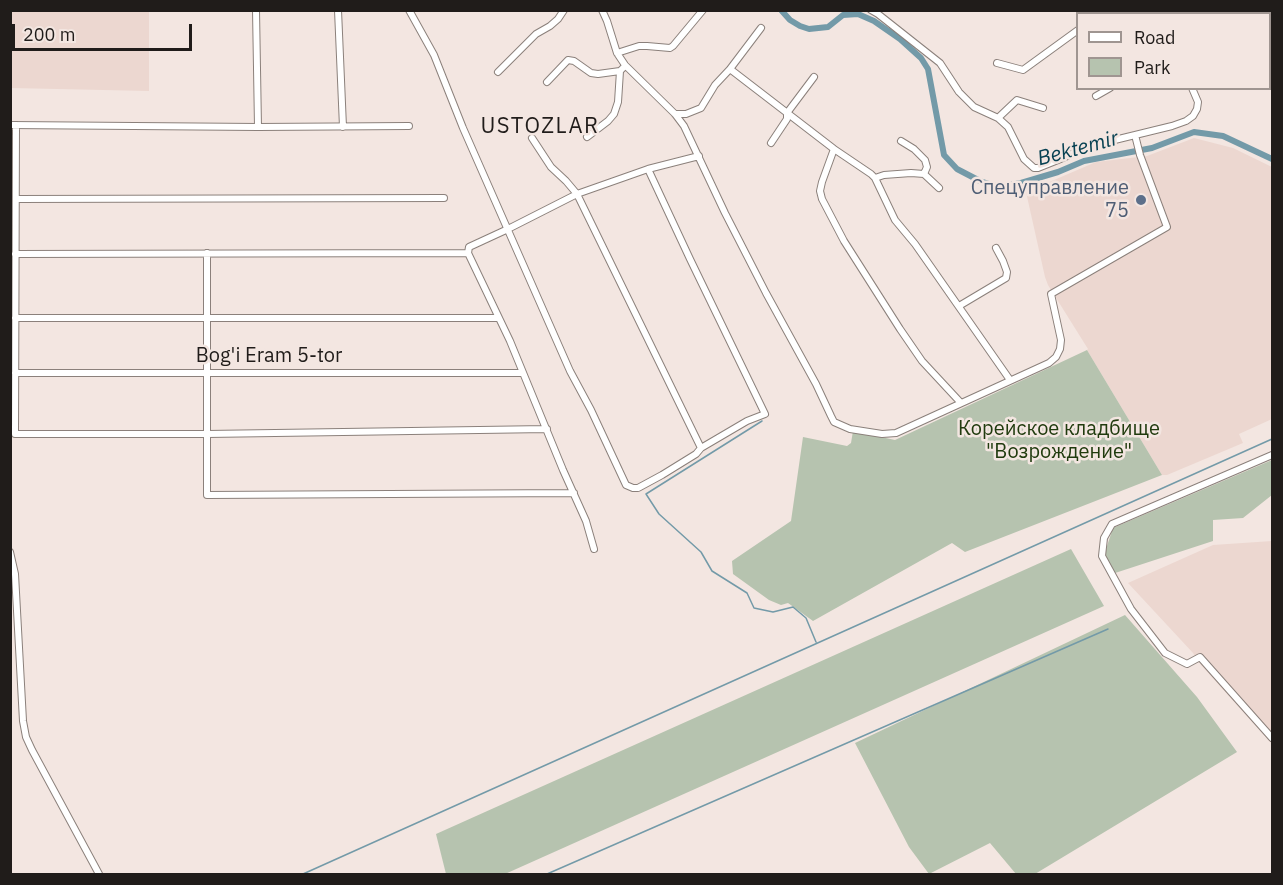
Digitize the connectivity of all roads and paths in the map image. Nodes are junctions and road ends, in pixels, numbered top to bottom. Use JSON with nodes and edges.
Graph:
{"nodes":[{"id":1,"x":256,"y":10,"type":"edge"},
{"id":2,"x":338,"y":10,"type":"edge"},
{"id":3,"x":409,"y":10,"type":"edge"},
{"id":4,"x":564,"y":10,"type":"edge"},
{"id":5,"x":602,"y":10,"type":"edge"},
{"id":6,"x":704,"y":10,"type":"edge"},
{"id":7,"x":871,"y":10,"type":"edge"},
{"id":8,"x":761,"y":28,"type":"dead end"},
{"id":9,"x":1076,"y":31,"type":"edge"},
{"id":10,"x":617,"y":53,"type":"junction"},
{"id":11,"x":997,"y":63,"type":"dead end"},
{"id":12,"x":623,"y":68,"type":"junction"},
{"id":13,"x":730,"y":69,"type":"junction"},
{"id":14,"x":498,"y":72,"type":"dead end"},
{"id":15,"x":814,"y":77,"type":"dead end"},
{"id":16,"x":547,"y":82,"type":"dead end"},
{"id":17,"x":1106,"y":90,"type":"edge"},
{"id":18,"x":1193,"y":90,"type":"edge"},
{"id":19,"x":1096,"y":96,"type":"dead end"},
{"id":20,"x":1042,"y":108,"type":"dead end"},
{"id":21,"x":787,"y":113,"type":"junction"},
{"id":22,"x":675,"y":114,"type":"junction"},
{"id":23,"x":998,"y":118,"type":"junction"},
{"id":24,"x":13,"y":125,"type":"edge"},
{"id":25,"x":409,"y":126,"type":"dead end"},
{"id":26,"x":258,"y":127,"type":"junction"},
{"id":27,"x":343,"y":127,"type":"junction"},
{"id":28,"x":1135,"y":135,"type":"junction"},
{"id":29,"x":587,"y":137,"type":"dead end"},
{"id":30,"x":532,"y":138,"type":"dead end"},
{"id":31,"x":901,"y":141,"type":"dead end"},
{"id":32,"x":771,"y":143,"type":"dead end"},
{"id":33,"x":834,"y":149,"type":"junction"},
{"id":34,"x":699,"y":156,"type":"junction"},
{"id":35,"x":648,"y":169,"type":"junction"},
{"id":36,"x":924,"y":174,"type":"junction"},
{"id":37,"x":875,"y":178,"type":"junction"},
{"id":38,"x":939,"y":188,"type":"dead end"},
{"id":39,"x":577,"y":194,"type":"junction"},
{"id":40,"x":444,"y":198,"type":"dead end"},
{"id":41,"x":16,"y":199,"type":"junction"},
{"id":42,"x":508,"y":230,"type":"junction"},
{"id":43,"x":996,"y":248,"type":"dead end"},
{"id":44,"x":207,"y":253,"type":"junction"},
{"id":45,"x":468,"y":253,"type":"junction"},
{"id":46,"x":15,"y":254,"type":"junction"},
{"id":47,"x":959,"y":306,"type":"junction"},
{"id":48,"x":15,"y":318,"type":"junction"},
{"id":49,"x":207,"y":318,"type":"junction"},
{"id":50,"x":498,"y":318,"type":"junction"},
{"id":51,"x":13,"y":359,"type":"edge"},
{"id":52,"x":15,"y":373,"type":"junction"},
{"id":53,"x":207,"y":373,"type":"junction"},
{"id":54,"x":523,"y":373,"type":"junction"},
{"id":55,"x":1010,"y":381,"type":"junction"},
{"id":56,"x":961,"y":403,"type":"junction"},
{"id":57,"x":547,"y":429,"type":"junction"},
{"id":58,"x":207,"y":434,"type":"junction"},
{"id":59,"x":701,"y":448,"type":"junction"},
{"id":60,"x":1272,"y":455,"type":"edge"},
{"id":61,"x":574,"y":494,"type":"junction"},
{"id":62,"x":594,"y":549,"type":"dead end"},
{"id":63,"x":10,"y":552,"type":"edge"},
{"id":64,"x":1272,"y":738,"type":"edge"},
{"id":65,"x":99,"y":874,"type":"edge"}],
"edges":[{"from":1,"to":26,"type":"street"},
{"from":2,"to":27,"type":"street"},
{"from":3,"to":42,"type":"street"},
{"from":4,"to":14,"type":"street"},
{"from":5,"to":10,"type":"street"},
{"from":6,"to":10,"type":"street"},
{"from":7,"to":23,"type":"street"},
{"from":8,"to":13,"type":"street"},
{"from":9,"to":11,"type":"street"},
{"from":10,"to":12,"type":"street"},
{"from":12,"to":16,"type":"street"},
{"from":12,"to":22,"type":"street"},
{"from":12,"to":29,"type":"street"},
{"from":13,"to":21,"type":"street"},
{"from":13,"to":22,"type":"street"},
{"from":15,"to":21,"type":"street"},
{"from":17,"to":19,"type":"street"},
{"from":18,"to":28,"type":"street"},
{"from":20,"to":23,"type":"street"},
{"from":21,"to":32,"type":"street"},
{"from":21,"to":33,"type":"street"},
{"from":22,"to":34,"type":"street"},
{"from":23,"to":28,"type":"street"},
{"from":24,"to":26,"type":"street"},
{"from":24,"to":41,"type":"street"},
{"from":25,"to":27,"type":"street"},
{"from":26,"to":27,"type":"street"},
{"from":28,"to":55,"type":"street"},
{"from":30,"to":39,"type":"street"},
{"from":31,"to":36,"type":"street"},
{"from":33,"to":37,"type":"street"},
{"from":33,"to":56,"type":"street"},
{"from":34,"to":35,"type":"street"},
{"from":34,"to":56,"type":"street"},
{"from":35,"to":39,"type":"street"},
{"from":35,"to":59,"type":"street"},
{"from":36,"to":37,"type":"street"},
{"from":36,"to":38,"type":"street"},
{"from":37,"to":47,"type":"street"},
{"from":39,"to":42,"type":"street"},
{"from":39,"to":59,"type":"street"},
{"from":40,"to":41,"type":"street"},
{"from":41,"to":46,"type":"street"},
{"from":42,"to":45,"type":"street"},
{"from":42,"to":59,"type":"street"},
{"from":43,"to":47,"type":"street"},
{"from":44,"to":45,"type":"street"},
{"from":44,"to":46,"type":"street"},
{"from":44,"to":49,"type":"street"},
{"from":45,"to":50,"type":"street"},
{"from":46,"to":48,"type":"street"},
{"from":47,"to":55,"type":"street"},
{"from":48,"to":49,"type":"street"},
{"from":48,"to":51,"type":"street"},
{"from":49,"to":50,"type":"street"},
{"from":49,"to":53,"type":"street"},
{"from":50,"to":54,"type":"street"},
{"from":51,"to":52,"type":"street"},
{"from":52,"to":53,"type":"street","name":"Bog'i Eram 5-tor"},
{"from":52,"to":58,"type":"street"},
{"from":53,"to":54,"type":"street","name":"Bog'i Eram 5-tor"},
{"from":53,"to":58,"type":"street"},
{"from":54,"to":57,"type":"street"},
{"from":55,"to":56,"type":"street"},
{"from":57,"to":58,"type":"street"},
{"from":57,"to":61,"type":"street"},
{"from":58,"to":61,"type":"street"},
{"from":60,"to":64,"type":"street"},
{"from":61,"to":62,"type":"street"},
{"from":63,"to":65,"type":"street"}]}
